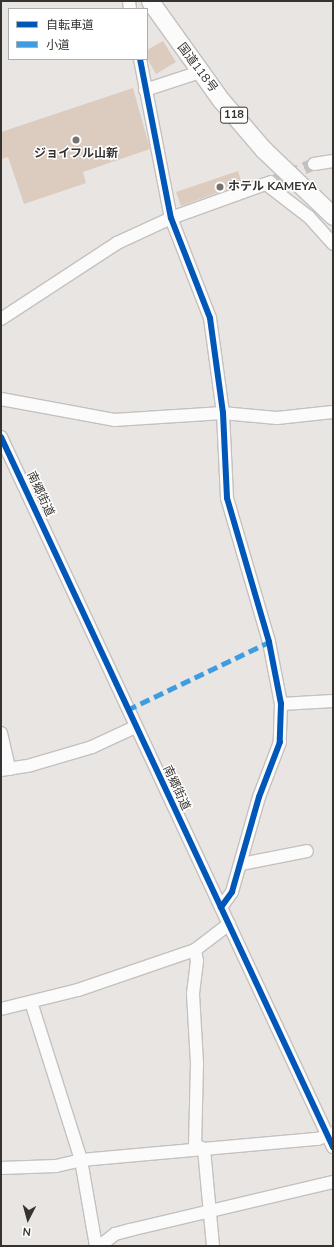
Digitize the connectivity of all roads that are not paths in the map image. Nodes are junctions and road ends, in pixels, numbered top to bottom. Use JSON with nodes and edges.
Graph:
{"nodes":[{"id":1,"x":150,"y":1,"type":"edge"},
{"id":2,"x":164,"y":1,"type":"edge"},
{"id":3,"x":140,"y":60,"type":"edge"},
{"id":4,"x":200,"y":72,"type":"junction"},
{"id":5,"x":145,"y":90,"type":"junction"},
{"id":6,"x":333,"y":160,"type":"edge"},
{"id":7,"x":314,"y":164,"type":"tunnel mouth"},
{"id":8,"x":333,"y":202,"type":"edge"},
{"id":9,"x":333,"y":216,"type":"edge"},
{"id":10,"x":171,"y":218,"type":"junction"},
{"id":11,"x":333,"y":244,"type":"edge"},
{"id":12,"x":1,"y":319,"type":"edge"},
{"id":13,"x":1,"y":399,"type":"edge"},
{"id":14,"x":333,"y":412,"type":"edge"},
{"id":15,"x":223,"y":413,"type":"junction"},
{"id":16,"x":1,"y":436,"type":"edge"},
{"id":17,"x":333,"y":701,"type":"edge"},
{"id":18,"x":282,"y":704,"type":"junction"},
{"id":19,"x":135,"y":727,"type":"junction"},
{"id":20,"x":1,"y":733,"type":"edge"},
{"id":21,"x":5,"y":769,"type":"edge"},
{"id":22,"x":307,"y":851,"type":"dead end"},
{"id":23,"x":241,"y":864,"type":"junction"},
{"id":24,"x":221,"y":907,"type":"junction"},
{"id":25,"x":229,"y":924,"type":"junction"},
{"id":26,"x":195,"y":950,"type":"junction"},
{"id":27,"x":31,"y":1002,"type":"junction"},
{"id":28,"x":1,"y":1009,"type":"edge"},
{"id":29,"x":330,"y":1134,"type":"edge"},
{"id":30,"x":333,"y":1148,"type":"edge"},
{"id":31,"x":204,"y":1149,"type":"junction"},
{"id":32,"x":81,"y":1160,"type":"junction"},
{"id":33,"x":1,"y":1168,"type":"edge"},
{"id":34,"x":333,"y":1182,"type":"edge"},
{"id":35,"x":209,"y":1212,"type":"junction"},
{"id":36,"x":96,"y":1246,"type":"edge"},
{"id":37,"x":100,"y":1246,"type":"edge"},
{"id":38,"x":213,"y":1246,"type":"edge"}],
"edges":[{"from":1,"to":4,"type":"highway","name":"国道118号","number":"118"},
{"from":2,"to":8,"type":"highway","name":"国道118号","number":"118"},
{"from":3,"to":5,"type":"street"},
{"from":4,"to":5,"type":"street"},
{"from":4,"to":9,"type":"highway","name":"国道118号","number":"118"},
{"from":5,"to":10,"type":"street"},
{"from":6,"to":7,"type":"street"},
{"from":10,"to":11,"type":"street"},
{"from":10,"to":12,"type":"street"},
{"from":10,"to":15,"type":"street"},
{"from":13,"to":15,"type":"street"},
{"from":14,"to":15,"type":"street"},
{"from":15,"to":18,"type":"street"},
{"from":16,"to":19,"type":"street","name":"南郷街道"},
{"from":17,"to":18,"type":"street"},
{"from":18,"to":23,"type":"street"},
{"from":19,"to":21,"type":"street"},
{"from":19,"to":24,"type":"street","name":"南郷街道"},
{"from":20,"to":21,"type":"street"},
{"from":22,"to":23,"type":"street"},
{"from":23,"to":24,"type":"street"},
{"from":24,"to":25,"type":"street","name":"南郷街道"},
{"from":25,"to":26,"type":"street"},
{"from":25,"to":29,"type":"street","name":"南郷街道"},
{"from":26,"to":27,"type":"street"},
{"from":26,"to":31,"type":"street"},
{"from":27,"to":28,"type":"street"},
{"from":27,"to":32,"type":"street"},
{"from":29,"to":30,"type":"street","name":"南郷街道"},
{"from":29,"to":31,"type":"street"},
{"from":31,"to":32,"type":"street"},
{"from":31,"to":35,"type":"street"},
{"from":32,"to":33,"type":"street"},
{"from":32,"to":36,"type":"street"},
{"from":34,"to":35,"type":"street"},
{"from":35,"to":37,"type":"street"},
{"from":35,"to":38,"type":"street"}]}
